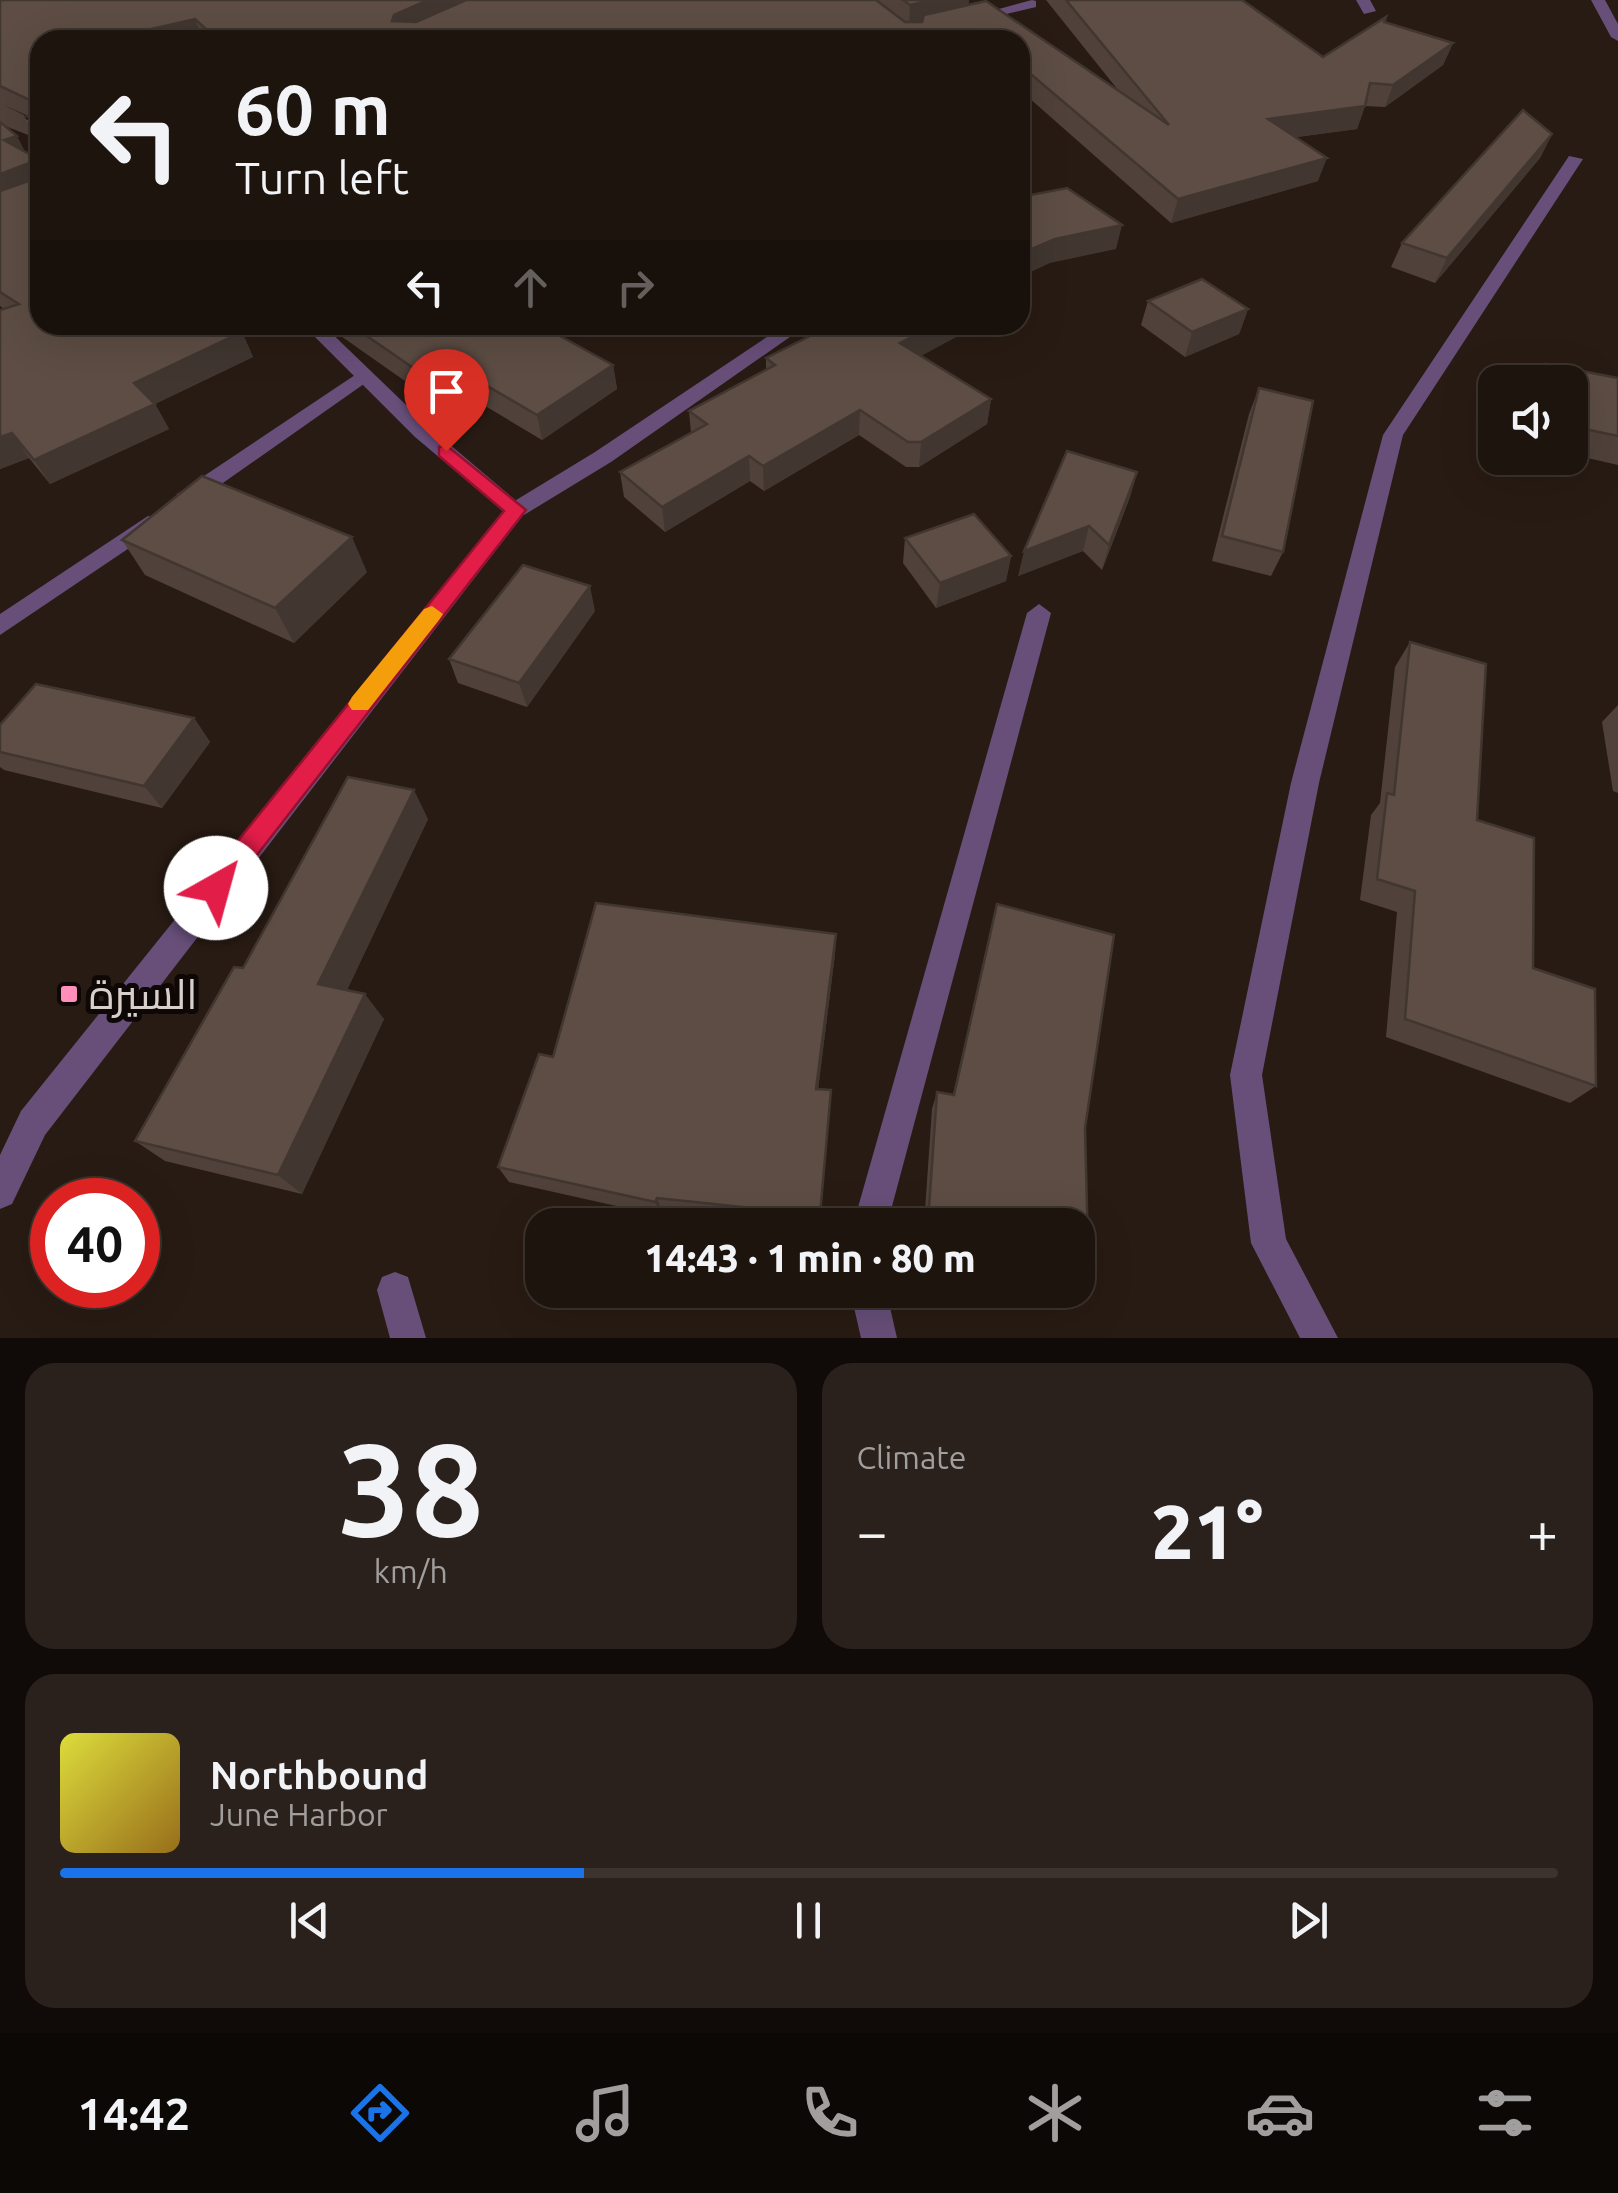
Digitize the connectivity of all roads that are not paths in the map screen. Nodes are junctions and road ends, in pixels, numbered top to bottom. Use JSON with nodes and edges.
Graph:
{"nodes":[{"id":1,"x":1598,"y":0,"type":"edge"},
{"id":2,"x":1032,"y":4,"type":"dead end"},
{"id":3,"x":959,"y":21,"type":"edge"},
{"id":4,"x":1618,"y":38,"type":"edge"},
{"id":5,"x":0,"y":111,"type":"edge"},
{"id":6,"x":30,"y":127,"type":"edge"},
{"id":7,"x":1575,"y":159,"type":"dead end"},
{"id":8,"x":322,"y":335,"type":"edge"},
{"id":9,"x":783,"y":335,"type":"edge"},
{"id":10,"x":364,"y":375,"type":"junction"},
{"id":11,"x":516,"y":510,"type":"junction"},
{"id":12,"x":1039,"y":613,"type":"dead end"},
{"id":13,"x":0,"y":626,"type":"edge"},
{"id":14,"x":0,"y":1192,"type":"edge"},
{"id":15,"x":875,"y":1208,"type":"edge"},
{"id":16,"x":395,"y":1290,"type":"dead end"},
{"id":17,"x":872,"y":1308,"type":"edge"},
{"id":18,"x":408,"y":1338,"type":"edge"},
{"id":19,"x":879,"y":1338,"type":"edge"},
{"id":20,"x":1320,"y":1338,"type":"edge"}],
"edges":[{"from":1,"to":4,"type":"street"},
{"from":2,"to":3,"type":"lane"},
{"from":5,"to":6,"type":"lane"},
{"from":7,"to":20,"type":"street"},
{"from":8,"to":10,"type":"street"},
{"from":9,"to":11,"type":"street"},
{"from":10,"to":11,"type":"street"},
{"from":10,"to":13,"type":"street"},
{"from":11,"to":14,"type":"street"},
{"from":12,"to":15,"type":"street"},
{"from":16,"to":18,"type":"street"},
{"from":17,"to":19,"type":"street"}]}
